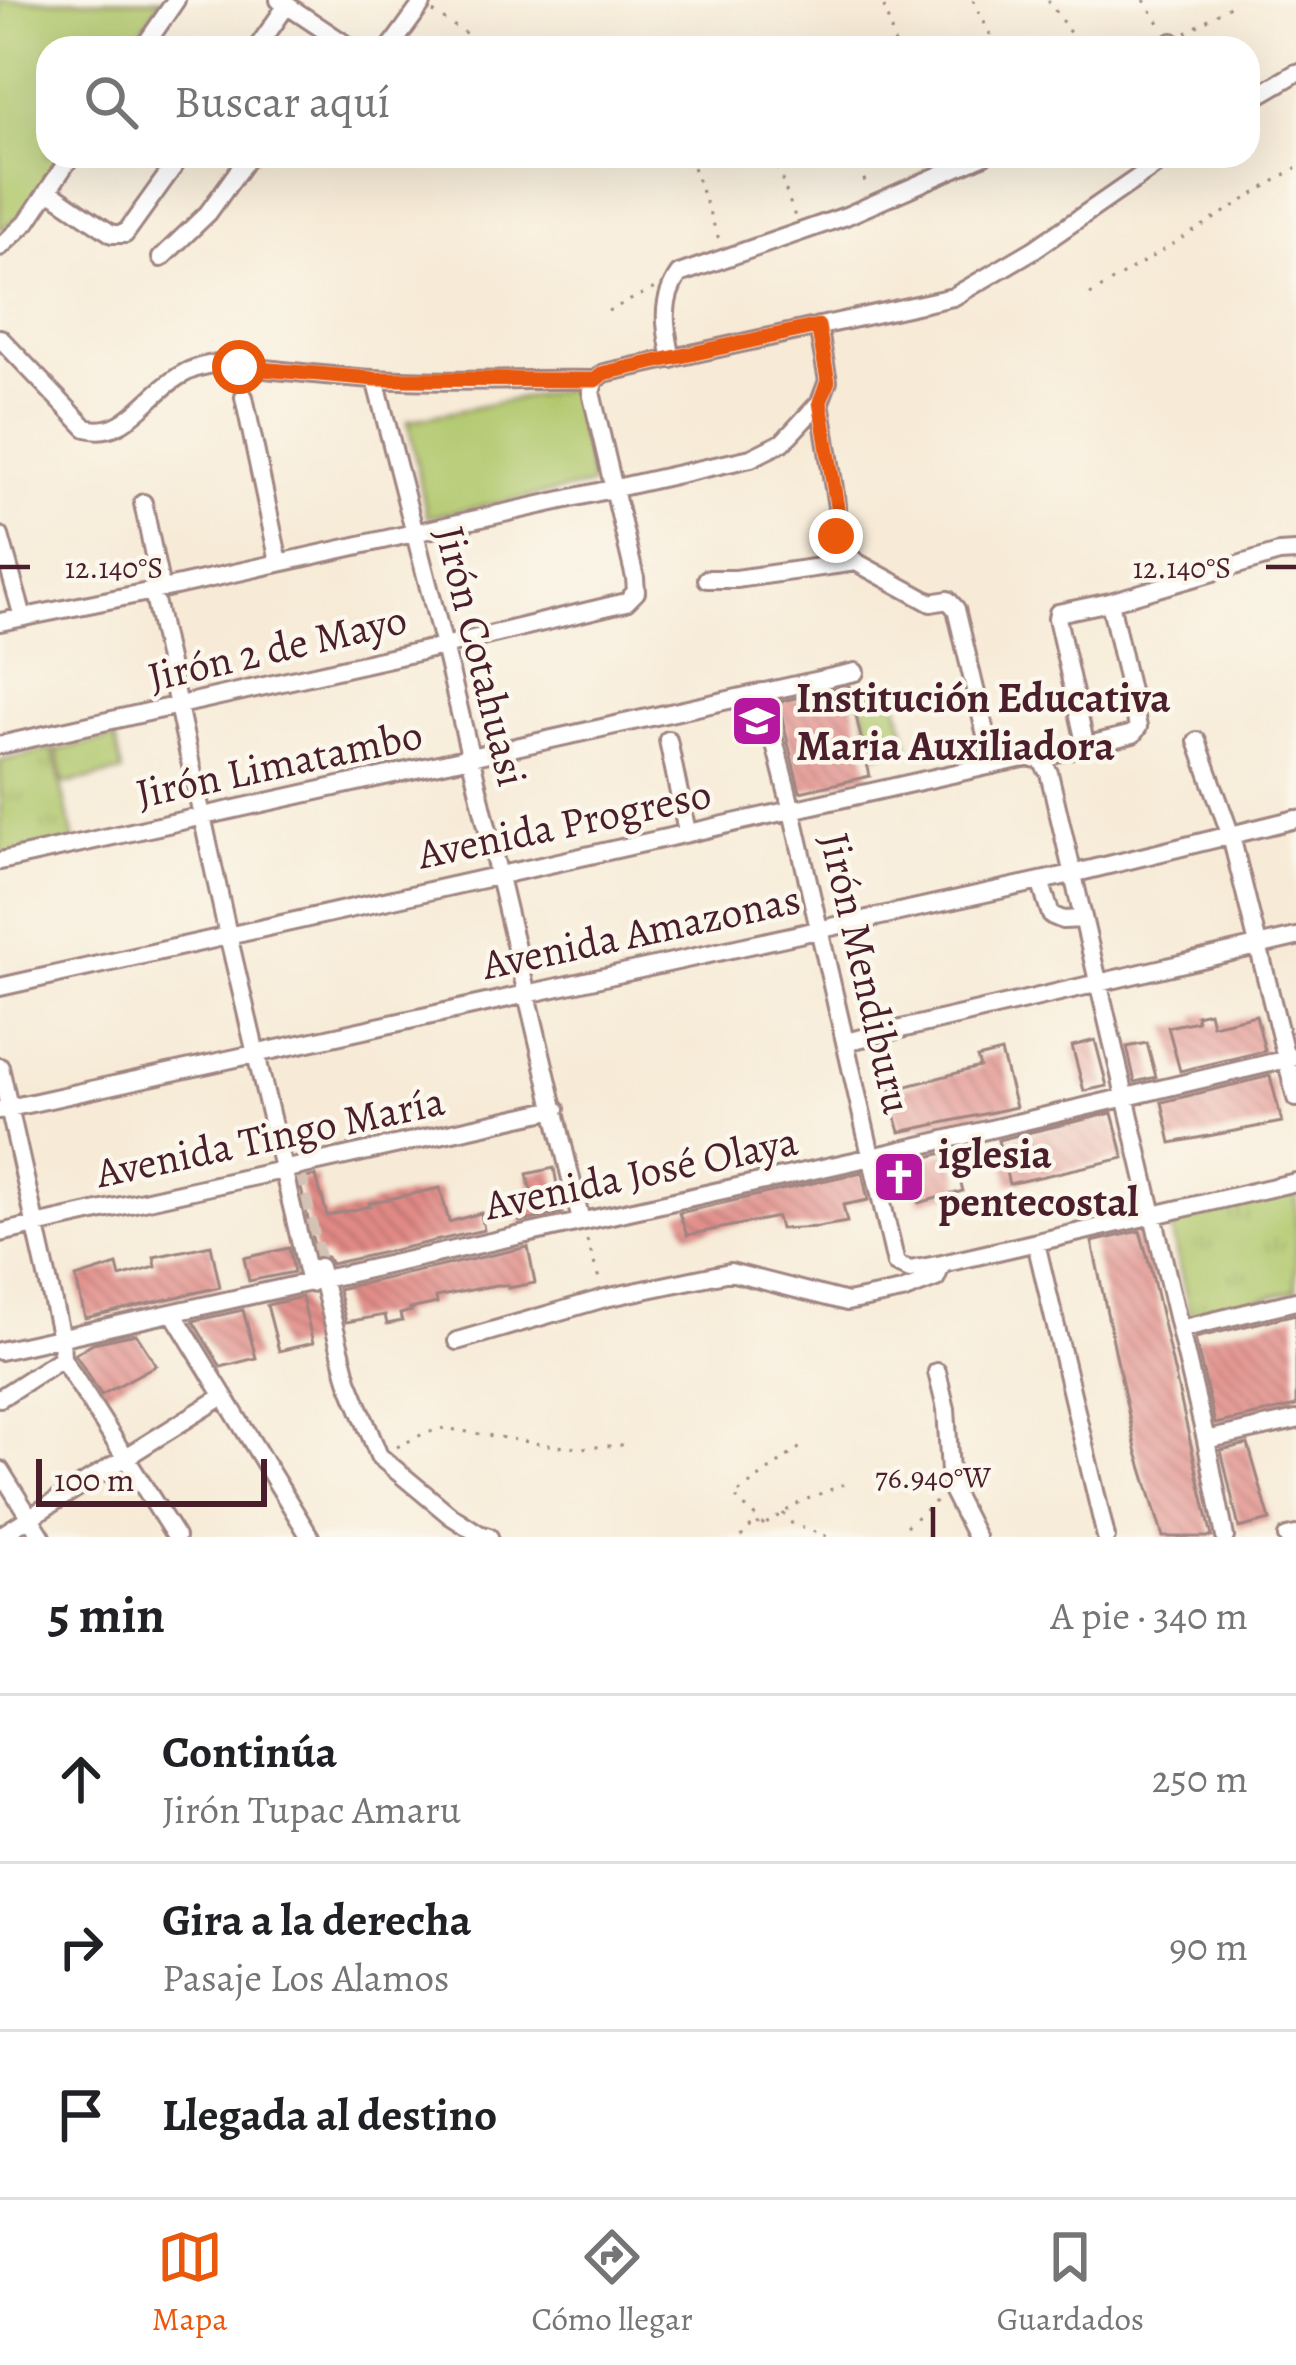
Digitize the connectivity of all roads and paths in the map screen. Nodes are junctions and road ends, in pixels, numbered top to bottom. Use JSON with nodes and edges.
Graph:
{"nodes":[{"id":1,"x":176,"y":0,"type":"edge"},
{"id":2,"x":973,"y":0,"type":"edge"},
{"id":3,"x":1049,"y":0,"type":"edge"},
{"id":4,"x":1144,"y":0,"type":"edge"},
{"id":5,"x":422,"y":2,"type":"edge"},
{"id":6,"x":1236,"y":2,"type":"edge"},
{"id":7,"x":283,"y":3,"type":"edge"},
{"id":8,"x":884,"y":7,"type":"dead end"},
{"id":9,"x":151,"y":36,"type":"edge"},
{"id":10,"x":264,"y":36,"type":"edge"},
{"id":11,"x":333,"y":36,"type":"edge"},
{"id":12,"x":398,"y":36,"type":"edge"},
{"id":13,"x":471,"y":36,"type":"edge"},
{"id":14,"x":892,"y":36,"type":"edge"},
{"id":15,"x":991,"y":36,"type":"edge"},
{"id":16,"x":1072,"y":36,"type":"edge"},
{"id":17,"x":1163,"y":36,"type":"edge"},
{"id":18,"x":1182,"y":36,"type":"edge"},
{"id":19,"x":1296,"y":74,"type":"edge"},
{"id":20,"x":1260,"y":94,"type":"edge"},
{"id":21,"x":63,"y":168,"type":"edge"},
{"id":22,"x":173,"y":168,"type":"edge"},
{"id":23,"x":240,"y":168,"type":"edge"},
{"id":24,"x":693,"y":168,"type":"edge"},
{"id":25,"x":778,"y":168,"type":"edge"},
{"id":26,"x":860,"y":168,"type":"edge"},
{"id":27,"x":956,"y":168,"type":"edge"},
{"id":28,"x":1151,"y":168,"type":"edge"},
{"id":29,"x":1296,"y":168,"type":"edge"},
{"id":30,"x":49,"y":191,"type":"junction"},
{"id":31,"x":872,"y":205,"type":"junction"},
{"id":32,"x":800,"y":232,"type":"junction"},
{"id":33,"x":0,"y":247,"type":"edge"},
{"id":34,"x":161,"y":258,"type":"dead end"},
{"id":35,"x":726,"y":259,"type":"junction"},
{"id":36,"x":675,"y":279,"type":"junction"},
{"id":37,"x":1090,"y":295,"type":"dead end"},
{"id":38,"x":608,"y":310,"type":"dead end"},
{"id":39,"x":818,"y":326,"type":"junction"},
{"id":40,"x":0,"y":338,"type":"edge"},
{"id":41,"x":672,"y":358,"type":"junction"},
{"id":42,"x":375,"y":379,"type":"junction"},
{"id":43,"x":595,"y":380,"type":"junction"},
{"id":44,"x":244,"y":397,"type":"dead end"},
{"id":45,"x":820,"y":402,"type":"junction"},
{"id":46,"x":614,"y":488,"type":"junction"},
{"id":47,"x":143,"y":503,"type":"dead end"},
{"id":48,"x":416,"y":532,"type":"junction"},
{"id":49,"x":0,"y":536,"type":"edge"},
{"id":50,"x":1296,"y":552,"type":"edge"},
{"id":51,"x":279,"y":562,"type":"junction"},
{"id":52,"x":856,"y":562,"type":"junction"},
{"id":53,"x":707,"y":579,"type":"dead end"},
{"id":54,"x":157,"y":590,"type":"junction"},
{"id":55,"x":1110,"y":602,"type":"junction"},
{"id":56,"x":23,"y":617,"type":"junction"},
{"id":57,"x":0,"y":622,"type":"edge"},
{"id":58,"x":445,"y":646,"type":"junction"},
{"id":59,"x":855,"y":672,"type":"dead end"},
{"id":60,"x":761,"y":692,"type":"junction"},
{"id":61,"x":178,"y":706,"type":"junction"},
{"id":62,"x":668,"y":740,"type":"dead end"},
{"id":63,"x":1196,"y":741,"type":"dead end"},
{"id":64,"x":0,"y":745,"type":"edge"},
{"id":65,"x":1086,"y":747,"type":"junction"},
{"id":66,"x":471,"y":758,"type":"junction"},
{"id":67,"x":1041,"y":760,"type":"junction"},
{"id":68,"x":993,"y":765,"type":"junction"},
{"id":69,"x":792,"y":811,"type":"junction"},
{"id":70,"x":202,"y":817,"type":"junction"},
{"id":71,"x":1296,"y":819,"type":"edge"},
{"id":72,"x":687,"y":832,"type":"junction"},
{"id":73,"x":1231,"y":836,"type":"junction"},
{"id":74,"x":0,"y":861,"type":"edge"},
{"id":75,"x":497,"y":874,"type":"junction"},
{"id":76,"x":1072,"y":874,"type":"junction"},
{"id":77,"x":1040,"y":881,"type":"junction"},
{"id":78,"x":1083,"y":919,"type":"junction"},
{"id":79,"x":820,"y":929,"type":"junction"},
{"id":80,"x":228,"y":935,"type":"junction"},
{"id":81,"x":1296,"y":937,"type":"edge"},
{"id":82,"x":1258,"y":946,"type":"junction"},
{"id":83,"x":1098,"y":983,"type":"junction"},
{"id":84,"x":0,"y":986,"type":"edge"},
{"id":85,"x":526,"y":993,"type":"junction"},
{"id":86,"x":845,"y":1042,"type":"junction"},
{"id":87,"x":255,"y":1054,"type":"junction"},
{"id":88,"x":1291,"y":1058,"type":"edge"},
{"id":89,"x":0,"y":1067,"type":"edge"},
{"id":90,"x":1125,"y":1099,"type":"junction"},
{"id":91,"x":1296,"y":1099,"type":"edge"},
{"id":92,"x":5,"y":1109,"type":"edge"},
{"id":93,"x":556,"y":1109,"type":"junction"},
{"id":94,"x":872,"y":1157,"type":"junction"},
{"id":95,"x":292,"y":1177,"type":"junction"},
{"id":96,"x":1296,"y":1182,"type":"edge"},
{"id":97,"x":1153,"y":1216,"type":"junction"},
{"id":98,"x":581,"y":1221,"type":"junction"},
{"id":99,"x":36,"y":1225,"type":"junction"},
{"id":100,"x":0,"y":1233,"type":"edge"},
{"id":101,"x":1036,"y":1243,"type":"junction"},
{"id":102,"x":942,"y":1264,"type":"junction"},
{"id":103,"x":314,"y":1273,"type":"junction"},
{"id":104,"x":605,"y":1298,"type":"junction"},
{"id":105,"x":1296,"y":1300,"type":"edge"},
{"id":106,"x":173,"y":1313,"type":"junction"},
{"id":107,"x":1180,"y":1328,"type":"junction"},
{"id":108,"x":61,"y":1337,"type":"junction"},
{"id":109,"x":457,"y":1341,"type":"dead end"},
{"id":110,"x":0,"y":1351,"type":"edge"},
{"id":111,"x":62,"y":1358,"type":"junction"},
{"id":112,"x":938,"y":1372,"type":"dead end"},
{"id":113,"x":222,"y":1397,"type":"junction"},
{"id":114,"x":0,"y":1398,"type":"edge"},
{"id":115,"x":1296,"y":1420,"type":"edge"},
{"id":116,"x":1206,"y":1440,"type":"junction"},
{"id":117,"x":806,"y":1443,"type":"dead end"},
{"id":118,"x":624,"y":1444,"type":"dead end"},
{"id":119,"x":126,"y":1455,"type":"junction"},
{"id":120,"x":379,"y":1456,"type":"junction"},
{"id":121,"x":0,"y":1470,"type":"edge"},
{"id":122,"x":844,"y":1484,"type":"dead end"},
{"id":123,"x":951,"y":1488,"type":"junction"},
{"id":124,"x":783,"y":1513,"type":"junction"},
{"id":125,"x":30,"y":1517,"type":"junction"},
{"id":126,"x":764,"y":1525,"type":"junction"},
{"id":127,"x":800,"y":1526,"type":"junction"},
{"id":128,"x":907,"y":1526,"type":"dead end"},
{"id":129,"x":1296,"y":1535,"type":"edge"},
{"id":130,"x":0,"y":1536,"type":"edge"},
{"id":131,"x":481,"y":1536,"type":"edge"},
{"id":132,"x":42,"y":1537,"type":"edge"},
{"id":133,"x":176,"y":1537,"type":"edge"},
{"id":134,"x":310,"y":1537,"type":"edge"},
{"id":135,"x":741,"y":1537,"type":"edge"},
{"id":136,"x":799,"y":1537,"type":"edge"},
{"id":137,"x":828,"y":1537,"type":"edge"},
{"id":138,"x":976,"y":1537,"type":"edge"},
{"id":139,"x":1106,"y":1537,"type":"edge"},
{"id":140,"x":1225,"y":1537,"type":"edge"},
{"id":141,"x":1287,"y":1537,"type":"edge"}],
"edges":[{"from":1,"to":9,"type":"street"},
{"from":2,"to":15,"type":"path"},
{"from":3,"to":16,"type":"path"},
{"from":4,"to":17,"type":"path"},
{"from":5,"to":12,"type":"street"},
{"from":5,"to":13,"type":"path"},
{"from":6,"to":18,"type":"path"},
{"from":7,"to":10,"type":"street"},
{"from":7,"to":11,"type":"street"},
{"from":8,"to":14,"type":"path"},
{"from":19,"to":20,"type":"street"},
{"from":21,"to":30,"type":"street"},
{"from":22,"to":30,"type":"street"},
{"from":23,"to":34,"type":"street"},
{"from":24,"to":35,"type":"path"},
{"from":25,"to":32,"type":"path"},
{"from":26,"to":31,"type":"path"},
{"from":27,"to":31,"type":"street"},
{"from":28,"to":39,"type":"street"},
{"from":29,"to":37,"type":"path"},
{"from":30,"to":33,"type":"street"},
{"from":31,"to":32,"type":"street"},
{"from":32,"to":35,"type":"street"},
{"from":35,"to":36,"type":"street"},
{"from":36,"to":38,"type":"path"},
{"from":36,"to":41,"type":"street"},
{"from":39,"to":41,"type":"street"},
{"from":39,"to":45,"type":"street"},
{"from":40,"to":42,"type":"street"},
{"from":41,"to":43,"type":"street"},
{"from":42,"to":43,"type":"street"},
{"from":42,"to":48,"type":"street","name":"Jirón Cotahuasi"},
{"from":43,"to":46,"type":"street"},
{"from":44,"to":51,"type":"street"},
{"from":45,"to":46,"type":"street"},
{"from":45,"to":52,"type":"street"},
{"from":46,"to":48,"type":"street"},
{"from":46,"to":58,"type":"street","name":"Jirón 2 de Mayo"},
{"from":47,"to":54,"type":"street"},
{"from":48,"to":51,"type":"street"},
{"from":48,"to":58,"type":"street","name":"Jirón Cotahuasi"},
{"from":49,"to":56,"type":"street"},
{"from":50,"to":55,"type":"street"},
{"from":51,"to":54,"type":"street"},
{"from":52,"to":53,"type":"street"},
{"from":52,"to":68,"type":"street"},
{"from":54,"to":56,"type":"street"},
{"from":54,"to":61,"type":"street"},
{"from":55,"to":65,"type":"street","name":"Avenida Progreso"},
{"from":55,"to":65,"type":"street"},
{"from":56,"to":57,"type":"street"},
{"from":58,"to":61,"type":"street","name":"Jirón 2 de Mayo"},
{"from":58,"to":66,"type":"street","name":"Jirón Cotahuasi"},
{"from":59,"to":60,"type":"street","name":"Jirón Limatambo"},
{"from":60,"to":66,"type":"street","name":"Jirón Limatambo"},
{"from":60,"to":69,"type":"street","name":"Jirón Mendiburu"},
{"from":61,"to":64,"type":"street","name":"Jirón 2 de Mayo"},
{"from":61,"to":70,"type":"street"},
{"from":62,"to":72,"type":"street"},
{"from":63,"to":73,"type":"street"},
{"from":65,"to":67,"type":"street","name":"Avenida Progreso"},
{"from":66,"to":70,"type":"street","name":"Jirón Limatambo"},
{"from":66,"to":75,"type":"street","name":"Jirón Cotahuasi"},
{"from":67,"to":68,"type":"street","name":"Avenida Progreso"},
{"from":67,"to":76,"type":"street"},
{"from":68,"to":69,"type":"street","name":"Avenida Progreso"},
{"from":69,"to":72,"type":"street","name":"Avenida Progreso"},
{"from":69,"to":79,"type":"street","name":"Jirón Mendiburu"},
{"from":70,"to":74,"type":"street","name":"Jirón Limatambo"},
{"from":70,"to":80,"type":"street"},
{"from":71,"to":73,"type":"street","name":"Avenida Amazonas"},
{"from":72,"to":75,"type":"street","name":"Avenida Progreso"},
{"from":73,"to":76,"type":"street","name":"Avenida Amazonas"},
{"from":73,"to":82,"type":"street"},
{"from":75,"to":80,"type":"street","name":"Avenida Progreso"},
{"from":75,"to":85,"type":"street","name":"Jirón Cotahuasi"},
{"from":76,"to":77,"type":"street","name":"Avenida Amazonas"},
{"from":76,"to":78,"type":"street"},
{"from":77,"to":78,"type":"street"},
{"from":77,"to":79,"type":"street","name":"Avenida Amazonas"},
{"from":78,"to":83,"type":"street"},
{"from":79,"to":85,"type":"street","name":"Avenida Amazonas"},
{"from":79,"to":86,"type":"street","name":"Jirón Mendiburu"},
{"from":80,"to":84,"type":"street","name":"Avenida Progreso"},
{"from":80,"to":87,"type":"street"},
{"from":81,"to":82,"type":"street"},
{"from":82,"to":83,"type":"street"},
{"from":82,"to":88,"type":"street"},
{"from":83,"to":86,"type":"street"},
{"from":83,"to":90,"type":"street"},
{"from":85,"to":87,"type":"street","name":"Avenida Amazonas"},
{"from":85,"to":93,"type":"street","name":"Jirón Cotahuasi"},
{"from":86,"to":94,"type":"street","name":"Jirón Mendiburu"},
{"from":87,"to":92,"type":"street","name":"Avenida Amazonas"},
{"from":87,"to":95,"type":"street"},
{"from":88,"to":90,"type":"street","name":"Avenida José Olaya"},
{"from":88,"to":91,"type":"street"},
{"from":89,"to":92,"type":"street"},
{"from":90,"to":94,"type":"street","name":"Avenida José Olaya"},
{"from":90,"to":97,"type":"street"},
{"from":92,"to":99,"type":"street"},
{"from":93,"to":95,"type":"street","name":"Avenida Tingo María"},
{"from":93,"to":98,"type":"street","name":"Jirón Cotahuasi"},
{"from":94,"to":98,"type":"street","name":"Avenida José Olaya"},
{"from":94,"to":102,"type":"street","name":"Jirón Mendiburu"},
{"from":95,"to":99,"type":"street","name":"Avenida Tingo María"},
{"from":95,"to":103,"type":"street"},
{"from":96,"to":97,"type":"street"},
{"from":97,"to":101,"type":"street"},
{"from":97,"to":107,"type":"street"},
{"from":98,"to":103,"type":"street","name":"Avenida José Olaya"},
{"from":98,"to":104,"type":"path"},
{"from":99,"to":100,"type":"street","name":"Avenida Tingo María"},
{"from":99,"to":108,"type":"street"},
{"from":101,"to":102,"type":"street"},
{"from":101,"to":139,"type":"street"},
{"from":102,"to":104,"type":"street"},
{"from":103,"to":106,"type":"street","name":"Avenida José Olaya"},
{"from":103,"to":120,"type":"street"},
{"from":104,"to":109,"type":"street"},
{"from":105,"to":107,"type":"street"},
{"from":106,"to":108,"type":"street","name":"Avenida José Olaya"},
{"from":106,"to":113,"type":"street"},
{"from":107,"to":116,"type":"street"},
{"from":108,"to":110,"type":"street","name":"Avenida José Olaya"},
{"from":108,"to":111,"type":"street"},
{"from":111,"to":114,"type":"street"},
{"from":111,"to":119,"type":"street"},
{"from":112,"to":123,"type":"street"},
{"from":113,"to":119,"type":"street"},
{"from":113,"to":134,"type":"street"},
{"from":115,"to":116,"type":"street"},
{"from":116,"to":140,"type":"street"},
{"from":117,"to":126,"type":"path"},
{"from":118,"to":120,"type":"path"},
{"from":119,"to":125,"type":"street"},
{"from":119,"to":133,"type":"street"},
{"from":120,"to":131,"type":"street"},
{"from":121,"to":125,"type":"street"},
{"from":122,"to":124,"type":"path"},
{"from":123,"to":128,"type":"path"},
{"from":123,"to":138,"type":"street"},
{"from":124,"to":126,"type":"path"},
{"from":124,"to":127,"type":"path"},
{"from":125,"to":130,"type":"street"},
{"from":125,"to":132,"type":"street"},
{"from":126,"to":135,"type":"path"},
{"from":127,"to":136,"type":"path"},
{"from":127,"to":137,"type":"path"},
{"from":129,"to":141,"type":"street"}]}
